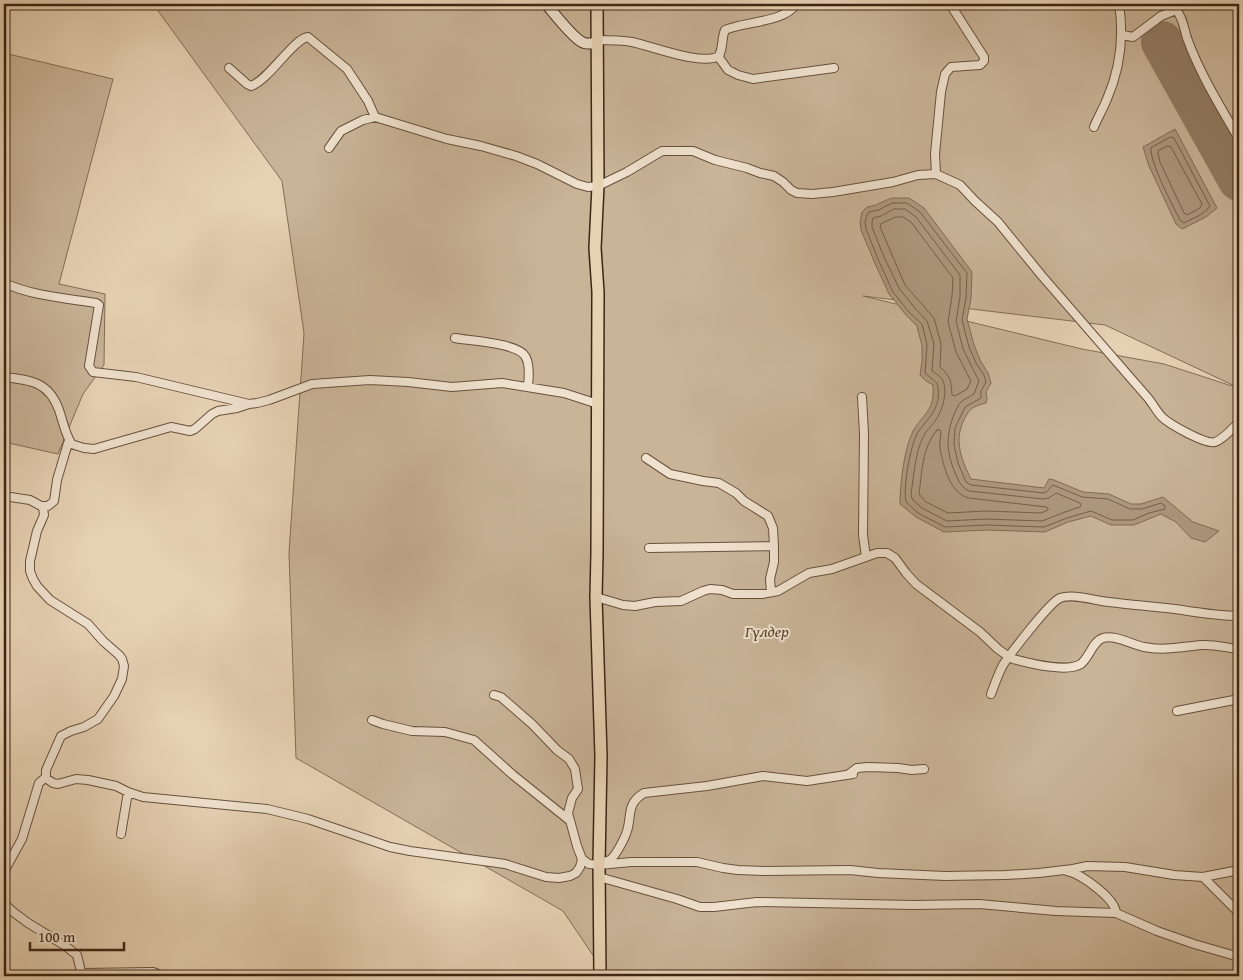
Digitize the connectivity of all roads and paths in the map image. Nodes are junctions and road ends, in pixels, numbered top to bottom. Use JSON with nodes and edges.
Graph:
{"nodes":[{"id":1,"x":546,"y":4,"type":"edge"},
{"id":2,"x":598,"y":4,"type":"edge"},
{"id":3,"x":796,"y":4,"type":"edge"},
{"id":4,"x":950,"y":4,"type":"edge"},
{"id":5,"x":1120,"y":4,"type":"edge"},
{"id":6,"x":1177,"y":7,"type":"edge"},
{"id":7,"x":1122,"y":35,"type":"junction"},
{"id":8,"x":598,"y":41,"type":"junction"},
{"id":9,"x":718,"y":56,"type":"junction"},
{"id":10,"x":229,"y":68,"type":"dead end"},
{"id":11,"x":834,"y":68,"type":"dead end"},
{"id":12,"x":375,"y":118,"type":"junction"},
{"id":13,"x":1094,"y":127,"type":"dead end"},
{"id":14,"x":1239,"y":139,"type":"edge"},
{"id":15,"x":329,"y":148,"type":"dead end"},
{"id":16,"x":936,"y":174,"type":"junction"},
{"id":17,"x":598,"y":186,"type":"junction"},
{"id":18,"x":4,"y":283,"type":"edge"},
{"id":19,"x":455,"y":338,"type":"dead end"},
{"id":20,"x":4,"y":377,"type":"edge"},
{"id":21,"x":528,"y":386,"type":"junction"},
{"id":22,"x":862,"y":397,"type":"dead end"},
{"id":23,"x":249,"y":404,"type":"junction"},
{"id":24,"x":598,"y":404,"type":"junction"},
{"id":25,"x":1239,"y":422,"type":"edge"},
{"id":26,"x":71,"y":443,"type":"junction"},
{"id":27,"x":646,"y":458,"type":"dead end"},
{"id":28,"x":4,"y":496,"type":"edge"},
{"id":29,"x":41,"y":506,"type":"junction"},
{"id":30,"x":774,"y":546,"type":"junction"},
{"id":31,"x":649,"y":548,"type":"dead end"},
{"id":32,"x":866,"y":557,"type":"junction"},
{"id":33,"x":771,"y":592,"type":"junction"},
{"id":34,"x":596,"y":597,"type":"junction"},
{"id":35,"x":1239,"y":616,"type":"edge"},
{"id":36,"x":1239,"y":649,"type":"edge"},
{"id":37,"x":1009,"y":657,"type":"junction"},
{"id":38,"x":991,"y":694,"type":"dead end"},
{"id":39,"x":494,"y":695,"type":"dead end"},
{"id":40,"x":1239,"y":699,"type":"edge"},
{"id":41,"x":1177,"y":711,"type":"dead end"},
{"id":42,"x":372,"y":720,"type":"dead end"},
{"id":43,"x":924,"y":769,"type":"dead end"},
{"id":44,"x":46,"y":777,"type":"junction"},
{"id":45,"x":128,"y":792,"type":"junction"},
{"id":46,"x":569,"y":820,"type":"junction"},
{"id":47,"x":121,"y":834,"type":"dead end"},
{"id":48,"x":582,"y":859,"type":"junction"},
{"id":49,"x":599,"y":865,"type":"junction"},
{"id":50,"x":1065,"y":870,"type":"junction"},
{"id":51,"x":1239,"y":870,"type":"edge"},
{"id":52,"x":4,"y":877,"type":"edge"},
{"id":53,"x":599,"y":877,"type":"junction"},
{"id":54,"x":1202,"y":877,"type":"junction"},
{"id":55,"x":4,"y":903,"type":"edge"},
{"id":56,"x":1116,"y":913,"type":"junction"},
{"id":57,"x":1239,"y":913,"type":"edge"},
{"id":58,"x":1239,"y":957,"type":"edge"},
{"id":59,"x":82,"y":974,"type":"edge"},
{"id":60,"x":159,"y":976,"type":"edge"},
{"id":61,"x":600,"y":976,"type":"edge"}],
"edges":[{"from":1,"to":8,"type":"street"},
{"from":2,"to":8,"type":"main road"},
{"from":3,"to":9,"type":"street"},
{"from":4,"to":16,"type":"street"},
{"from":5,"to":7,"type":"street"},
{"from":6,"to":7,"type":"street"},
{"from":6,"to":14,"type":"street"},
{"from":7,"to":13,"type":"street"},
{"from":8,"to":9,"type":"street"},
{"from":8,"to":17,"type":"main road"},
{"from":9,"to":11,"type":"street"},
{"from":10,"to":12,"type":"street"},
{"from":12,"to":15,"type":"street"},
{"from":12,"to":17,"type":"street"},
{"from":16,"to":17,"type":"street"},
{"from":16,"to":25,"type":"street"},
{"from":17,"to":24,"type":"main road"},
{"from":18,"to":23,"type":"street"},
{"from":19,"to":21,"type":"street"},
{"from":20,"to":26,"type":"street"},
{"from":21,"to":23,"type":"street"},
{"from":21,"to":24,"type":"street"},
{"from":22,"to":32,"type":"street"},
{"from":23,"to":26,"type":"street"},
{"from":24,"to":34,"type":"main road"},
{"from":26,"to":29,"type":"street"},
{"from":27,"to":30,"type":"street"},
{"from":28,"to":29,"type":"street"},
{"from":29,"to":44,"type":"street"},
{"from":30,"to":31,"type":"street"},
{"from":30,"to":33,"type":"street"},
{"from":32,"to":33,"type":"street"},
{"from":32,"to":37,"type":"street"},
{"from":33,"to":34,"type":"street"},
{"from":34,"to":49,"type":"main road"},
{"from":35,"to":37,"type":"street"},
{"from":36,"to":37,"type":"street"},
{"from":37,"to":38,"type":"street"},
{"from":39,"to":46,"type":"street"},
{"from":40,"to":41,"type":"street"},
{"from":42,"to":46,"type":"street"},
{"from":43,"to":49,"type":"street"},
{"from":44,"to":45,"type":"street"},
{"from":44,"to":52,"type":"street"},
{"from":45,"to":47,"type":"street"},
{"from":45,"to":48,"type":"street"},
{"from":46,"to":48,"type":"street"},
{"from":48,"to":49,"type":"street"},
{"from":49,"to":50,"type":"street"},
{"from":49,"to":53,"type":"main road"},
{"from":50,"to":54,"type":"street"},
{"from":50,"to":56,"type":"street"},
{"from":51,"to":54,"type":"street"},
{"from":53,"to":56,"type":"street"},
{"from":53,"to":61,"type":"main road"},
{"from":54,"to":57,"type":"street"},
{"from":55,"to":59,"type":"street"},
{"from":56,"to":58,"type":"street"},
{"from":59,"to":60,"type":"street"}]}
